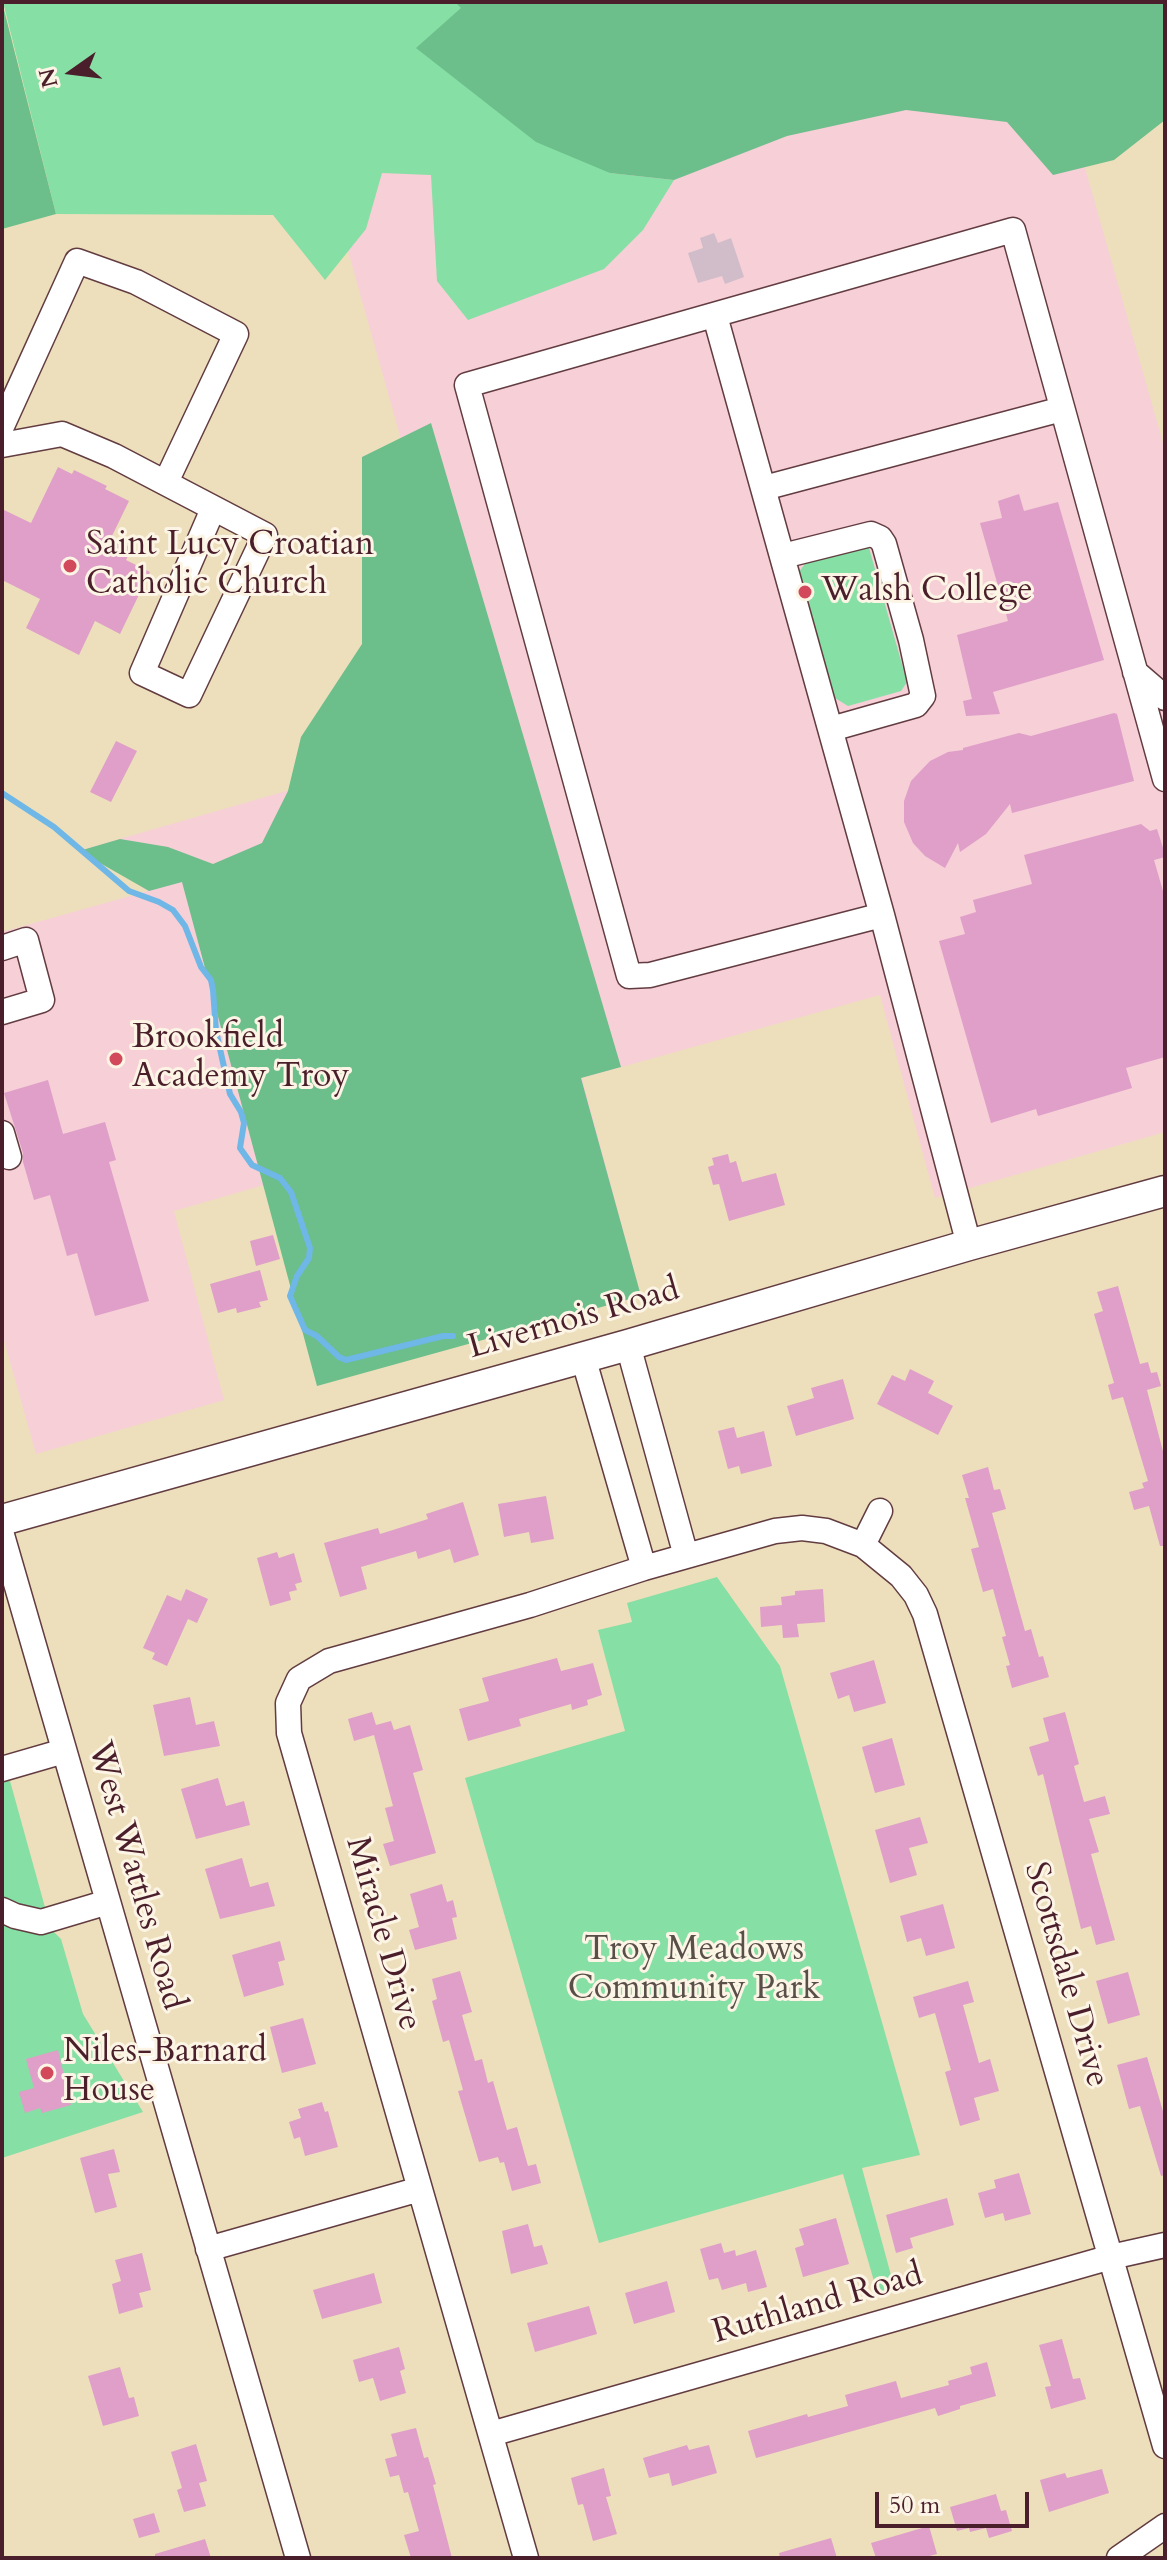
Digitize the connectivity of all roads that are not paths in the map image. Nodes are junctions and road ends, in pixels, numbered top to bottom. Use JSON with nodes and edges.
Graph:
{"nodes":[{"id":1,"x":715,"y":316,"type":"junction"},
{"id":2,"x":1062,"y":409,"type":"junction"},
{"id":3,"x":2,"y":426,"type":"edge"},
{"id":4,"x":2,"y":445,"type":"edge"},
{"id":5,"x":166,"y":482,"type":"junction"},
{"id":6,"x":764,"y":488,"type":"junction"},
{"id":7,"x":213,"y":509,"type":"junction"},
{"id":8,"x":783,"y":556,"type":"junction"},
{"id":9,"x":1135,"y":672,"type":"junction"},
{"id":10,"x":1165,"y":698,"type":"edge"},
{"id":11,"x":831,"y":729,"type":"junction"},
{"id":12,"x":1165,"y":779,"type":"edge"},
{"id":13,"x":882,"y":915,"type":"junction"},
{"id":14,"x":2,"y":948,"type":"edge"},
{"id":15,"x":2,"y":1012,"type":"edge"},
{"id":16,"x":2,"y":1133,"type":"edge"},
{"id":17,"x":9,"y":1157,"type":"dead end"},
{"id":18,"x":1165,"y":1191,"type":"edge"},
{"id":19,"x":969,"y":1245,"type":"junction"},
{"id":20,"x":628,"y":1345,"type":"junction"},
{"id":21,"x":583,"y":1357,"type":"junction"},
{"id":22,"x":880,"y":1511,"type":"dead end"},
{"id":23,"x":2,"y":1520,"type":"edge"},
{"id":24,"x":2,"y":1535,"type":"edge"},
{"id":25,"x":863,"y":1545,"type":"junction"},
{"id":26,"x":686,"y":1556,"type":"junction"},
{"id":27,"x":644,"y":1568,"type":"junction"},
{"id":28,"x":64,"y":1751,"type":"junction"},
{"id":29,"x":2,"y":1769,"type":"edge"},
{"id":30,"x":108,"y":1902,"type":"junction"},
{"id":31,"x":2,"y":1910,"type":"edge"},
{"id":32,"x":420,"y":2189,"type":"junction"},
{"id":33,"x":1165,"y":2245,"type":"edge"},
{"id":34,"x":208,"y":2249,"type":"junction"},
{"id":35,"x":1111,"y":2257,"type":"junction"},
{"id":36,"x":491,"y":2434,"type":"junction"},
{"id":37,"x":1165,"y":2446,"type":"edge"},
{"id":38,"x":1165,"y":2526,"type":"edge"},
{"id":39,"x":298,"y":2558,"type":"edge"},
{"id":40,"x":526,"y":2558,"type":"edge"},
{"id":41,"x":1119,"y":2558,"type":"edge"}],
"edges":[{"from":1,"to":2,"type":"street"},
{"from":1,"to":6,"type":"street"},
{"from":1,"to":13,"type":"street"},
{"from":2,"to":6,"type":"street"},
{"from":2,"to":9,"type":"street"},
{"from":3,"to":5,"type":"street"},
{"from":4,"to":5,"type":"street"},
{"from":5,"to":7,"type":"street"},
{"from":6,"to":8,"type":"street"},
{"from":7,"to":7,"type":"street"},
{"from":8,"to":11,"type":"street"},
{"from":8,"to":11,"type":"street"},
{"from":9,"to":10,"type":"street"},
{"from":9,"to":12,"type":"street"},
{"from":11,"to":13,"type":"street"},
{"from":13,"to":19,"type":"street"},
{"from":14,"to":15,"type":"street"},
{"from":16,"to":17,"type":"street"},
{"from":18,"to":19,"type":"main road","name":"Livernois Road"},
{"from":19,"to":20,"type":"main road","name":"Livernois Road"},
{"from":20,"to":21,"type":"main road","name":"Livernois Road"},
{"from":20,"to":26,"type":"street"},
{"from":21,"to":23,"type":"main road","name":"Livernois Road"},
{"from":21,"to":27,"type":"street"},
{"from":22,"to":25,"type":"street"},
{"from":24,"to":28,"type":"street","name":"West Wattles Road"},
{"from":25,"to":26,"type":"street","name":"Scottsdale Drive"},
{"from":25,"to":35,"type":"street","name":"Scottsdale Drive"},
{"from":26,"to":27,"type":"street","name":"Scottsdale Drive"},
{"from":27,"to":32,"type":"street","name":"Miracle Drive"},
{"from":28,"to":29,"type":"street"},
{"from":28,"to":30,"type":"street","name":"West Wattles Road"},
{"from":30,"to":31,"type":"street"},
{"from":30,"to":34,"type":"street","name":"West Wattles Road"},
{"from":32,"to":34,"type":"street"},
{"from":32,"to":36,"type":"street","name":"Miracle Drive"},
{"from":33,"to":35,"type":"street","name":"Ruthland Road"},
{"from":34,"to":39,"type":"street","name":"West Wattles Road"},
{"from":35,"to":36,"type":"street","name":"Ruthland Road"},
{"from":35,"to":37,"type":"street","name":"Scottsdale Drive"},
{"from":36,"to":40,"type":"street","name":"Miracle Drive"},
{"from":38,"to":41,"type":"street"}]}
